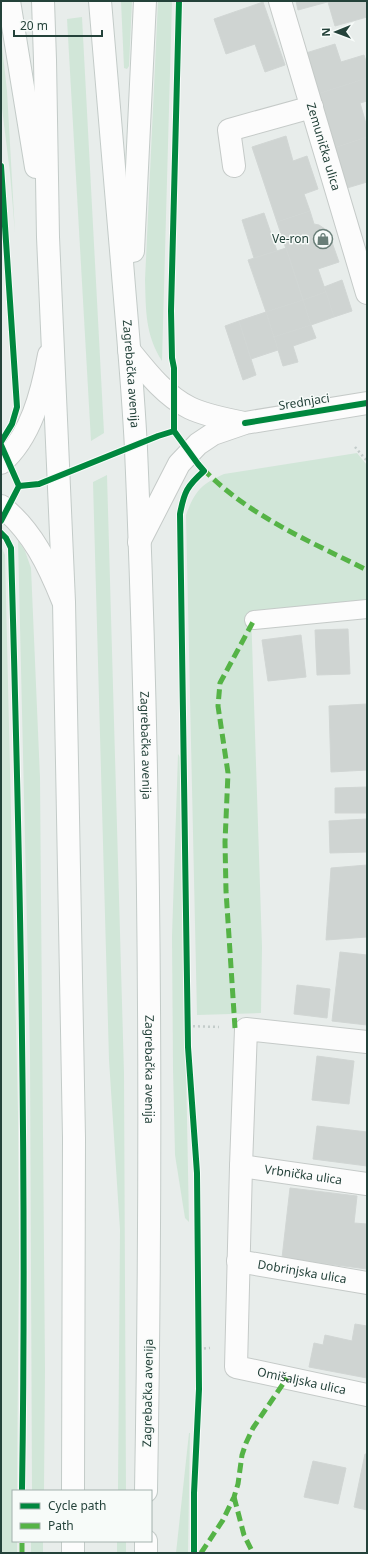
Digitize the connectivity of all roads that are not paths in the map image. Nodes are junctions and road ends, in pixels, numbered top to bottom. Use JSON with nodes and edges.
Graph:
{"nodes":[{"id":1,"x":9,"y":1,"type":"edge"},
{"id":2,"x":43,"y":1,"type":"edge"},
{"id":3,"x":100,"y":1,"type":"edge"},
{"id":4,"x":145,"y":1,"type":"edge"},
{"id":5,"x":280,"y":1,"type":"edge"},
{"id":6,"x":312,"y":107,"type":"junction"},
{"id":7,"x":234,"y":166,"type":"dead end"},
{"id":8,"x":48,"y":237,"type":"junction"},
{"id":9,"x":367,"y":293,"type":"edge"},
{"id":10,"x":52,"y":338,"type":"junction"},
{"id":11,"x":129,"y":344,"type":"junction"},
{"id":12,"x":367,"y":403,"type":"edge"},
{"id":13,"x":245,"y":423,"type":"junction"},
{"id":14,"x":1,"y":463,"type":"edge"},
{"id":15,"x":1,"y":506,"type":"edge"},
{"id":16,"x":139,"y":542,"type":"junction"},
{"id":17,"x":64,"y":602,"type":"junction"},
{"id":18,"x":367,"y":609,"type":"edge"},
{"id":19,"x":254,"y":620,"type":"dead end"},
{"id":20,"x":367,"y":1042,"type":"edge"},
{"id":21,"x":241,"y":1166,"type":"junction"},
{"id":22,"x":367,"y":1184,"type":"edge"},
{"id":23,"x":238,"y":1261,"type":"junction"},
{"id":24,"x":367,"y":1283,"type":"edge"},
{"id":25,"x":367,"y":1395,"type":"edge"},
{"id":26,"x":73,"y":1490,"type":"edge"},
{"id":27,"x":146,"y":1490,"type":"edge"},
{"id":28,"x":73,"y":1542,"type":"edge"},
{"id":29,"x":146,"y":1542,"type":"edge"},
{"id":30,"x":73,"y":1553,"type":"edge"},
{"id":31,"x":146,"y":1553,"type":"edge"}],
"edges":[{"from":1,"to":8,"type":"main road"},
{"from":2,"to":8,"type":"main road"},
{"from":3,"to":11,"type":"main road","name":"Zagrebačka avenija"},
{"from":4,"to":11,"type":"main road"},
{"from":5,"to":6,"type":"main road","name":"Zemunička ulica"},
{"from":6,"to":7,"type":"main road"},
{"from":6,"to":9,"type":"main road","name":"Zemunička ulica"},
{"from":8,"to":10,"type":"main road"},
{"from":10,"to":14,"type":"main road"},
{"from":10,"to":17,"type":"main road"},
{"from":11,"to":13,"type":"main road"},
{"from":11,"to":16,"type":"main road","name":"Zagrebačka avenija"},
{"from":12,"to":13,"type":"main road","name":"Srednjaci"},
{"from":13,"to":16,"type":"main road"},
{"from":15,"to":17,"type":"main road"},
{"from":16,"to":27,"type":"main road","name":"Zagrebačka avenija"},
{"from":17,"to":26,"type":"main road"},
{"from":18,"to":19,"type":"lane"},
{"from":20,"to":21,"type":"main road"},
{"from":21,"to":22,"type":"main road","name":"Vrbnička ulica"},
{"from":21,"to":23,"type":"main road"},
{"from":23,"to":24,"type":"main road","name":"Dobrinjska ulica"},
{"from":23,"to":25,"type":"main road","name":"Omišaljska ulica"},
{"from":28,"to":30,"type":"main road"},
{"from":29,"to":31,"type":"main road"}]}
